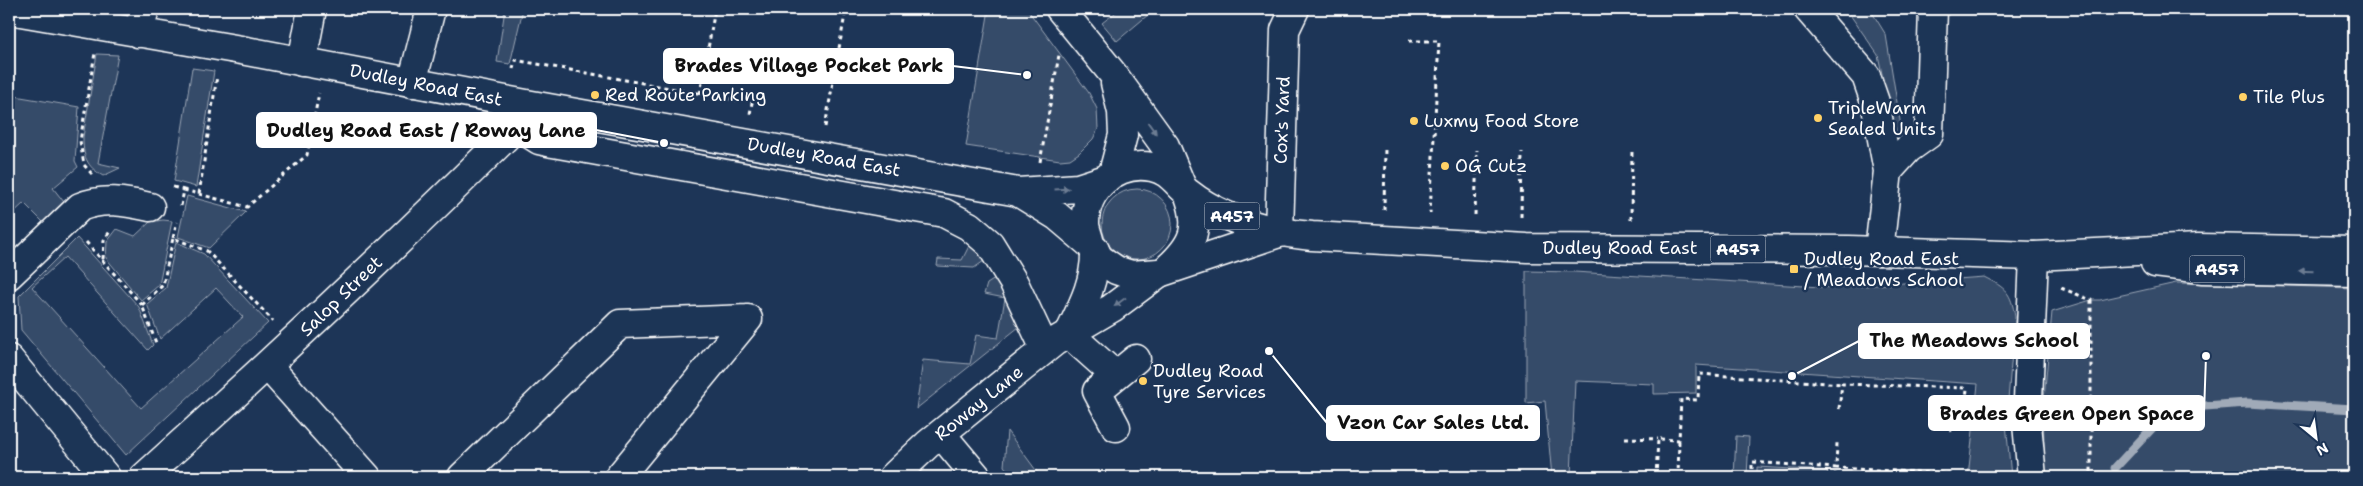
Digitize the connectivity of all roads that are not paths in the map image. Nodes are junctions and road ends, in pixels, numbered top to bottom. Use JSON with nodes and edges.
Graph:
{"nodes":[{"id":1,"x":309,"y":9,"type":"edge"},
{"id":2,"x":431,"y":9,"type":"edge"},
{"id":3,"x":1060,"y":9,"type":"edge"},
{"id":4,"x":1295,"y":9,"type":"edge"},
{"id":5,"x":1808,"y":9,"type":"edge"},
{"id":6,"x":1933,"y":9,"type":"edge"},
{"id":7,"x":9,"y":10,"type":"edge"},
{"id":8,"x":142,"y":21,"type":"edge"},
{"id":9,"x":314,"y":64,"type":"junction"},
{"id":10,"x":1113,"y":74,"type":"junction"},
{"id":11,"x":412,"y":83,"type":"junction"},
{"id":12,"x":522,"y":115,"type":"junction"},
{"id":13,"x":1888,"y":171,"type":"junction"},
{"id":14,"x":1109,"y":176,"type":"junction"},
{"id":15,"x":1185,"y":190,"type":"junction"},
{"id":16,"x":1018,"y":192,"type":"junction"},
{"id":17,"x":150,"y":207,"type":"dead end"},
{"id":18,"x":1279,"y":233,"type":"junction"},
{"id":19,"x":1093,"y":247,"type":"junction"},
{"id":20,"x":1879,"y":251,"type":"junction"},
{"id":21,"x":2354,"y":251,"type":"edge"},
{"id":22,"x":2081,"y":255,"type":"junction"},
{"id":23,"x":2034,"y":266,"type":"junction"},
{"id":24,"x":1164,"y":270,"type":"junction"},
{"id":25,"x":2354,"y":272,"type":"edge"},
{"id":26,"x":9,"y":275,"type":"edge"},
{"id":27,"x":1069,"y":334,"type":"junction"},
{"id":28,"x":1045,"y":349,"type":"junction"},
{"id":29,"x":9,"y":359,"type":"edge"},
{"id":30,"x":1136,"y":359,"type":"dead end"},
{"id":31,"x":268,"y":366,"type":"junction"},
{"id":32,"x":1115,"y":375,"type":"junction"},
{"id":33,"x":1116,"y":427,"type":"dead end"},
{"id":34,"x":942,"y":435,"type":"junction"},
{"id":35,"x":106,"y":477,"type":"edge"},
{"id":36,"x":144,"y":477,"type":"edge"},
{"id":37,"x":367,"y":477,"type":"edge"},
{"id":38,"x":462,"y":477,"type":"edge"},
{"id":39,"x":619,"y":477,"type":"edge"},
{"id":40,"x":893,"y":477,"type":"edge"},
{"id":41,"x":977,"y":477,"type":"edge"},
{"id":42,"x":2032,"y":477,"type":"edge"}],
"edges":[{"from":1,"to":9,"type":"main road"},
{"from":2,"to":11,"type":"main road"},
{"from":3,"to":10,"type":"main road"},
{"from":4,"to":18,"type":"main road","name":"Cox's Yard"},
{"from":5,"to":13,"type":"main road"},
{"from":6,"to":13,"type":"main road"},
{"from":7,"to":8,"type":"main road","name":"Dudley Road East"},
{"from":8,"to":9,"type":"main road","name":"Dudley Road East"},
{"from":9,"to":11,"type":"main road","name":"Dudley Road East"},
{"from":10,"to":14,"type":"main road"},
{"from":10,"to":15,"type":"main road","one_way":true},
{"from":11,"to":12,"type":"main road","name":"Dudley Road East"},
{"from":12,"to":16,"type":"main road","name":"Dudley Road East"},
{"from":12,"to":28,"type":"main road","name":"Dudley Road East"},
{"from":12,"to":31,"type":"main road","name":"Salop Street"},
{"from":13,"to":20,"type":"main road"},
{"from":14,"to":15,"type":"main road","name":"Dudley Road East"},
{"from":16,"to":14,"type":"main road","name":"Dudley Road East","one_way":true},
{"from":14,"to":19,"type":"main road"},
{"from":15,"to":18,"type":"main road","name":"Dudley Road East","number":"A457"},
{"from":15,"to":24,"type":"main road"},
{"from":16,"to":19,"type":"main road","name":"Dudley Road East"},
{"from":17,"to":26,"type":"main road"},
{"from":18,"to":20,"type":"main road","name":"Dudley Road East","number":"A457"},
{"from":18,"to":24,"type":"main road","name":"Dudley Road East","number":"A457"},
{"from":19,"to":24,"type":"main road","name":"Dudley Road East"},
{"from":19,"to":27,"type":"main road"},
{"from":20,"to":23,"type":"main road","name":"Dudley Road East","number":"A457"},
{"from":21,"to":22,"type":"main road","name":"Dudley Road East","number":"A457"},
{"from":22,"to":23,"type":"main road","name":"Dudley Road East","number":"A457"},
{"from":25,"to":22,"type":"main road","name":"Dudley Road East","number":"A457","one_way":true},
{"from":23,"to":42,"type":"main road"},
{"from":24,"to":27,"type":"main road","name":"Roway Lane","one_way":true},
{"from":27,"to":28,"type":"main road","name":"Roway Lane"},
{"from":27,"to":32,"type":"main road"},
{"from":28,"to":34,"type":"main road","name":"Roway Lane"},
{"from":29,"to":35,"type":"main road"},
{"from":30,"to":32,"type":"main road"},
{"from":31,"to":36,"type":"main road","name":"Salop Street"},
{"from":31,"to":37,"type":"main road"},
{"from":32,"to":33,"type":"main road"},
{"from":34,"to":40,"type":"main road","name":"Roway Lane"},
{"from":34,"to":41,"type":"main road"},
{"from":38,"to":39,"type":"main road"}]}
